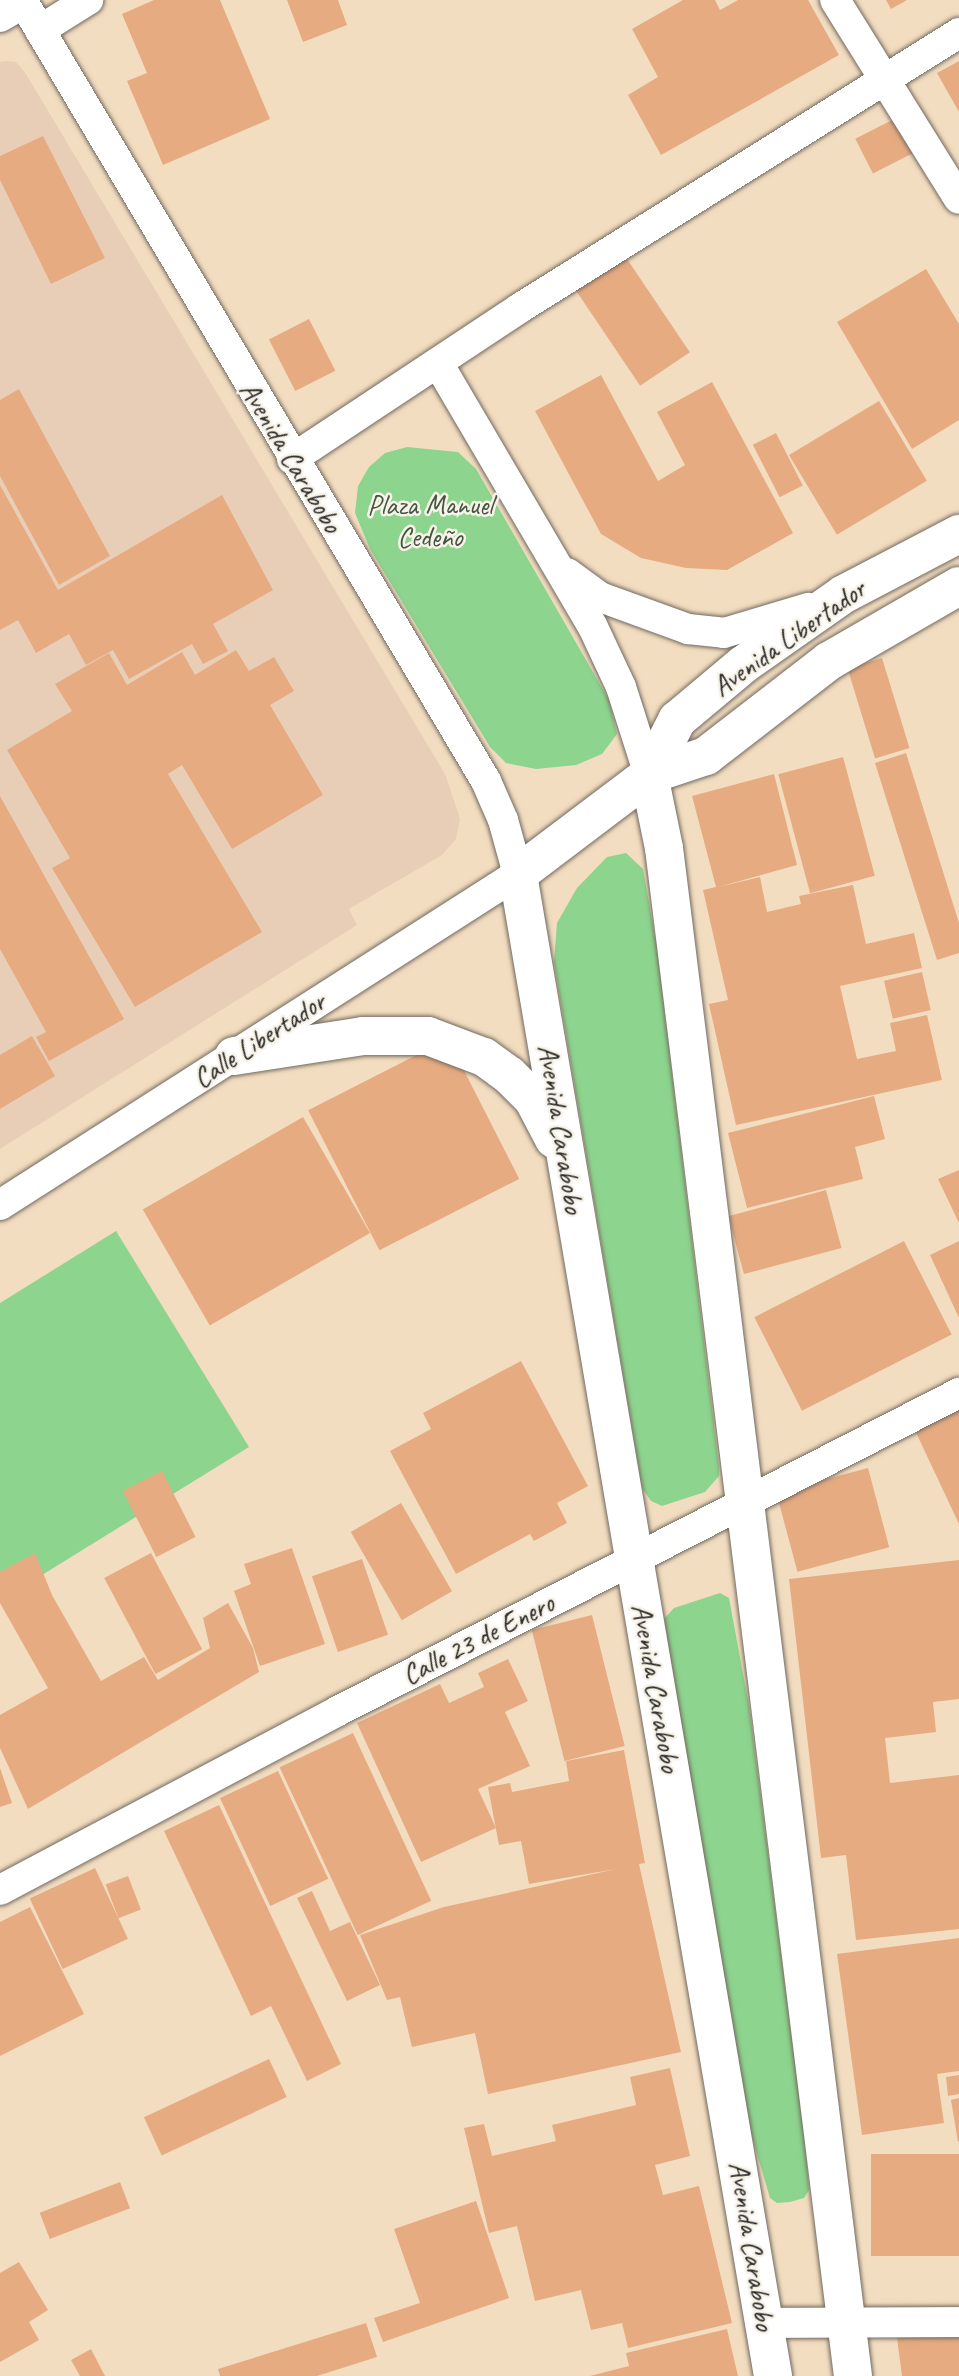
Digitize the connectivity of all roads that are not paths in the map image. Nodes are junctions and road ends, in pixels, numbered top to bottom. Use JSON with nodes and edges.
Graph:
{"nodes":[{"id":1,"x":88,"y":0,"type":"edge"},
{"id":2,"x":835,"y":0,"type":"edge"},
{"id":3,"x":15,"y":7,"type":"edge"},
{"id":4,"x":40,"y":30,"type":"junction"},
{"id":5,"x":959,"y":33,"type":"edge"},
{"id":6,"x":885,"y":79,"type":"junction"},
{"id":7,"x":959,"y":199,"type":"edge"},
{"id":8,"x":438,"y":363,"type":"junction"},
{"id":9,"x":292,"y":459,"type":"junction"},
{"id":10,"x":959,"y":534,"type":"edge"},
{"id":11,"x":558,"y":567,"type":"junction"},
{"id":12,"x":959,"y":586,"type":"edge"},
{"id":13,"x":844,"y":594,"type":"junction"},
{"id":14,"x":649,"y":775,"type":"junction"},
{"id":15,"x":518,"y":874,"type":"junction"},
{"id":16,"x":234,"y":1056,"type":"junction"},
{"id":17,"x":568,"y":1169,"type":"junction"},
{"id":18,"x":0,"y":1205,"type":"edge"},
{"id":19,"x":959,"y":1393,"type":"edge"},
{"id":20,"x":745,"y":1502,"type":"junction"},
{"id":21,"x":634,"y":1559,"type":"junction"},
{"id":22,"x":0,"y":1890,"type":"edge"},
{"id":23,"x":959,"y":2322,"type":"edge"},
{"id":24,"x":764,"y":2323,"type":"junction"},
{"id":25,"x":847,"y":2323,"type":"junction"},
{"id":26,"x":773,"y":2376,"type":"edge"},
{"id":27,"x":853,"y":2376,"type":"edge"}],
"edges":[{"from":1,"to":4,"type":"street"},
{"from":2,"to":6,"type":"street"},
{"from":3,"to":4,"type":"street","name":"Avenida Carabobo"},
{"from":4,"to":9,"type":"street","name":"Avenida Carabobo"},
{"from":5,"to":6,"type":"street"},
{"from":6,"to":7,"type":"street"},
{"from":6,"to":8,"type":"street"},
{"from":8,"to":9,"type":"street"},
{"from":8,"to":11,"type":"street"},
{"from":9,"to":15,"type":"street","name":"Avenida Carabobo"},
{"from":10,"to":13,"type":"highway","name":"Avenida Libertador"},
{"from":11,"to":13,"type":"street"},
{"from":11,"to":14,"type":"street"},
{"from":12,"to":14,"type":"highway","name":"Avenida Libertador"},
{"from":13,"to":14,"type":"highway","name":"Avenida Libertador"},
{"from":14,"to":15,"type":"highway","name":"Avenida Libertador"},
{"from":14,"to":20,"type":"highway"},
{"from":15,"to":16,"type":"street","name":"Calle Libertador"},
{"from":15,"to":17,"type":"highway","name":"Avenida Carabobo"},
{"from":16,"to":17,"type":"highway"},
{"from":16,"to":18,"type":"street","name":"Calle Libertador"},
{"from":17,"to":21,"type":"highway","name":"Avenida Carabobo"},
{"from":19,"to":20,"type":"street","name":"Calle 23 de Enero"},
{"from":20,"to":21,"type":"street","name":"Calle 23 de Enero"},
{"from":20,"to":25,"type":"highway"},
{"from":21,"to":22,"type":"street","name":"Calle 23 de Enero"},
{"from":21,"to":24,"type":"highway","name":"Avenida Carabobo"},
{"from":23,"to":25,"type":"street"},
{"from":24,"to":25,"type":"street"},
{"from":24,"to":26,"type":"highway","name":"Avenida Carabobo"},
{"from":25,"to":27,"type":"highway"}]}
